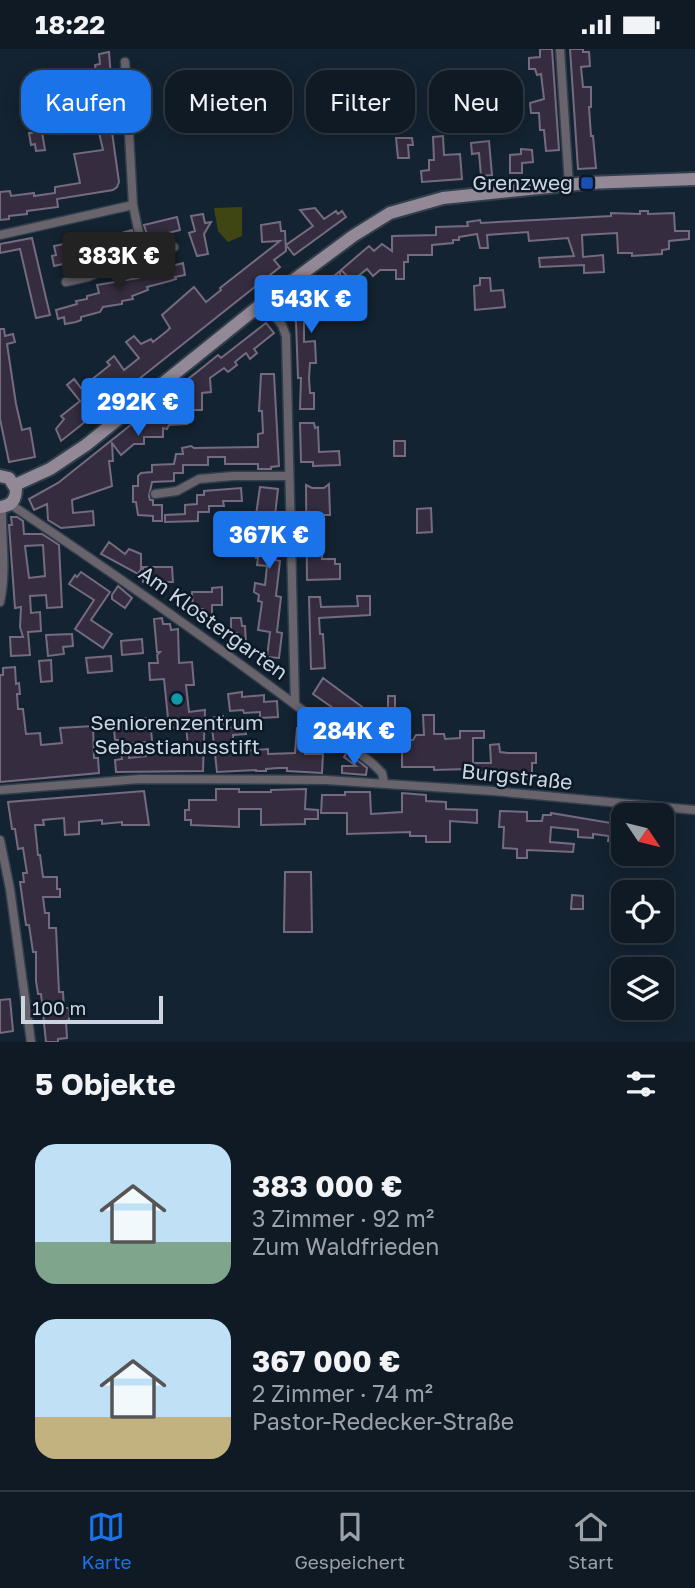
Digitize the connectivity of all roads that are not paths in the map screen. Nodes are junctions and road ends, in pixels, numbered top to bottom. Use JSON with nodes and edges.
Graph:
{"nodes":[{"id":1,"x":560,"y":49,"type":"edge"},
{"id":2,"x":125,"y":62,"type":"dead end"},
{"id":3,"x":695,"y":179,"type":"edge"},
{"id":4,"x":569,"y":185,"type":"junction"},
{"id":5,"x":133,"y":205,"type":"junction"},
{"id":6,"x":0,"y":235,"type":"edge"},
{"id":7,"x":174,"y":247,"type":"dead end"},
{"id":8,"x":143,"y":253,"type":"junction"},
{"id":9,"x":66,"y":282,"type":"dead end"},
{"id":10,"x":264,"y":302,"type":"junction"},
{"id":11,"x":0,"y":476,"type":"edge"},
{"id":12,"x":289,"y":476,"type":"junction"},
{"id":13,"x":15,"y":485,"type":"junction"},
{"id":14,"x":155,"y":494,"type":"dead end"},
{"id":15,"x":4,"y":506,"type":"edge"},
{"id":16,"x":0,"y":602,"type":"edge"},
{"id":17,"x":295,"y":704,"type":"junction"},
{"id":18,"x":384,"y":782,"type":"junction"},
{"id":19,"x":0,"y":790,"type":"edge"},
{"id":20,"x":695,"y":810,"type":"edge"},
{"id":21,"x":0,"y":840,"type":"edge"},
{"id":22,"x":32,"y":1042,"type":"edge"}],
"edges":[{"from":1,"to":4,"type":"street"},
{"from":2,"to":5,"type":"street"},
{"from":3,"to":4,"type":"street"},
{"from":4,"to":10,"type":"street"},
{"from":5,"to":6,"type":"street"},
{"from":5,"to":8,"type":"street"},
{"from":7,"to":8,"type":"street"},
{"from":8,"to":9,"type":"street"},
{"from":10,"to":12,"type":"street"},
{"from":10,"to":13,"type":"street"},
{"from":11,"to":13,"type":"street"},
{"from":12,"to":14,"type":"street"},
{"from":12,"to":17,"type":"street"},
{"from":13,"to":15,"type":"street"},
{"from":15,"to":16,"type":"street"},
{"from":15,"to":17,"type":"street","name":"Am Klostergarten"},
{"from":17,"to":18,"type":"street","name":"Am Klostergarten"},
{"from":18,"to":19,"type":"street","name":"Burgstraße"},
{"from":18,"to":20,"type":"street","name":"Burgstraße"},
{"from":21,"to":22,"type":"street"}]}
